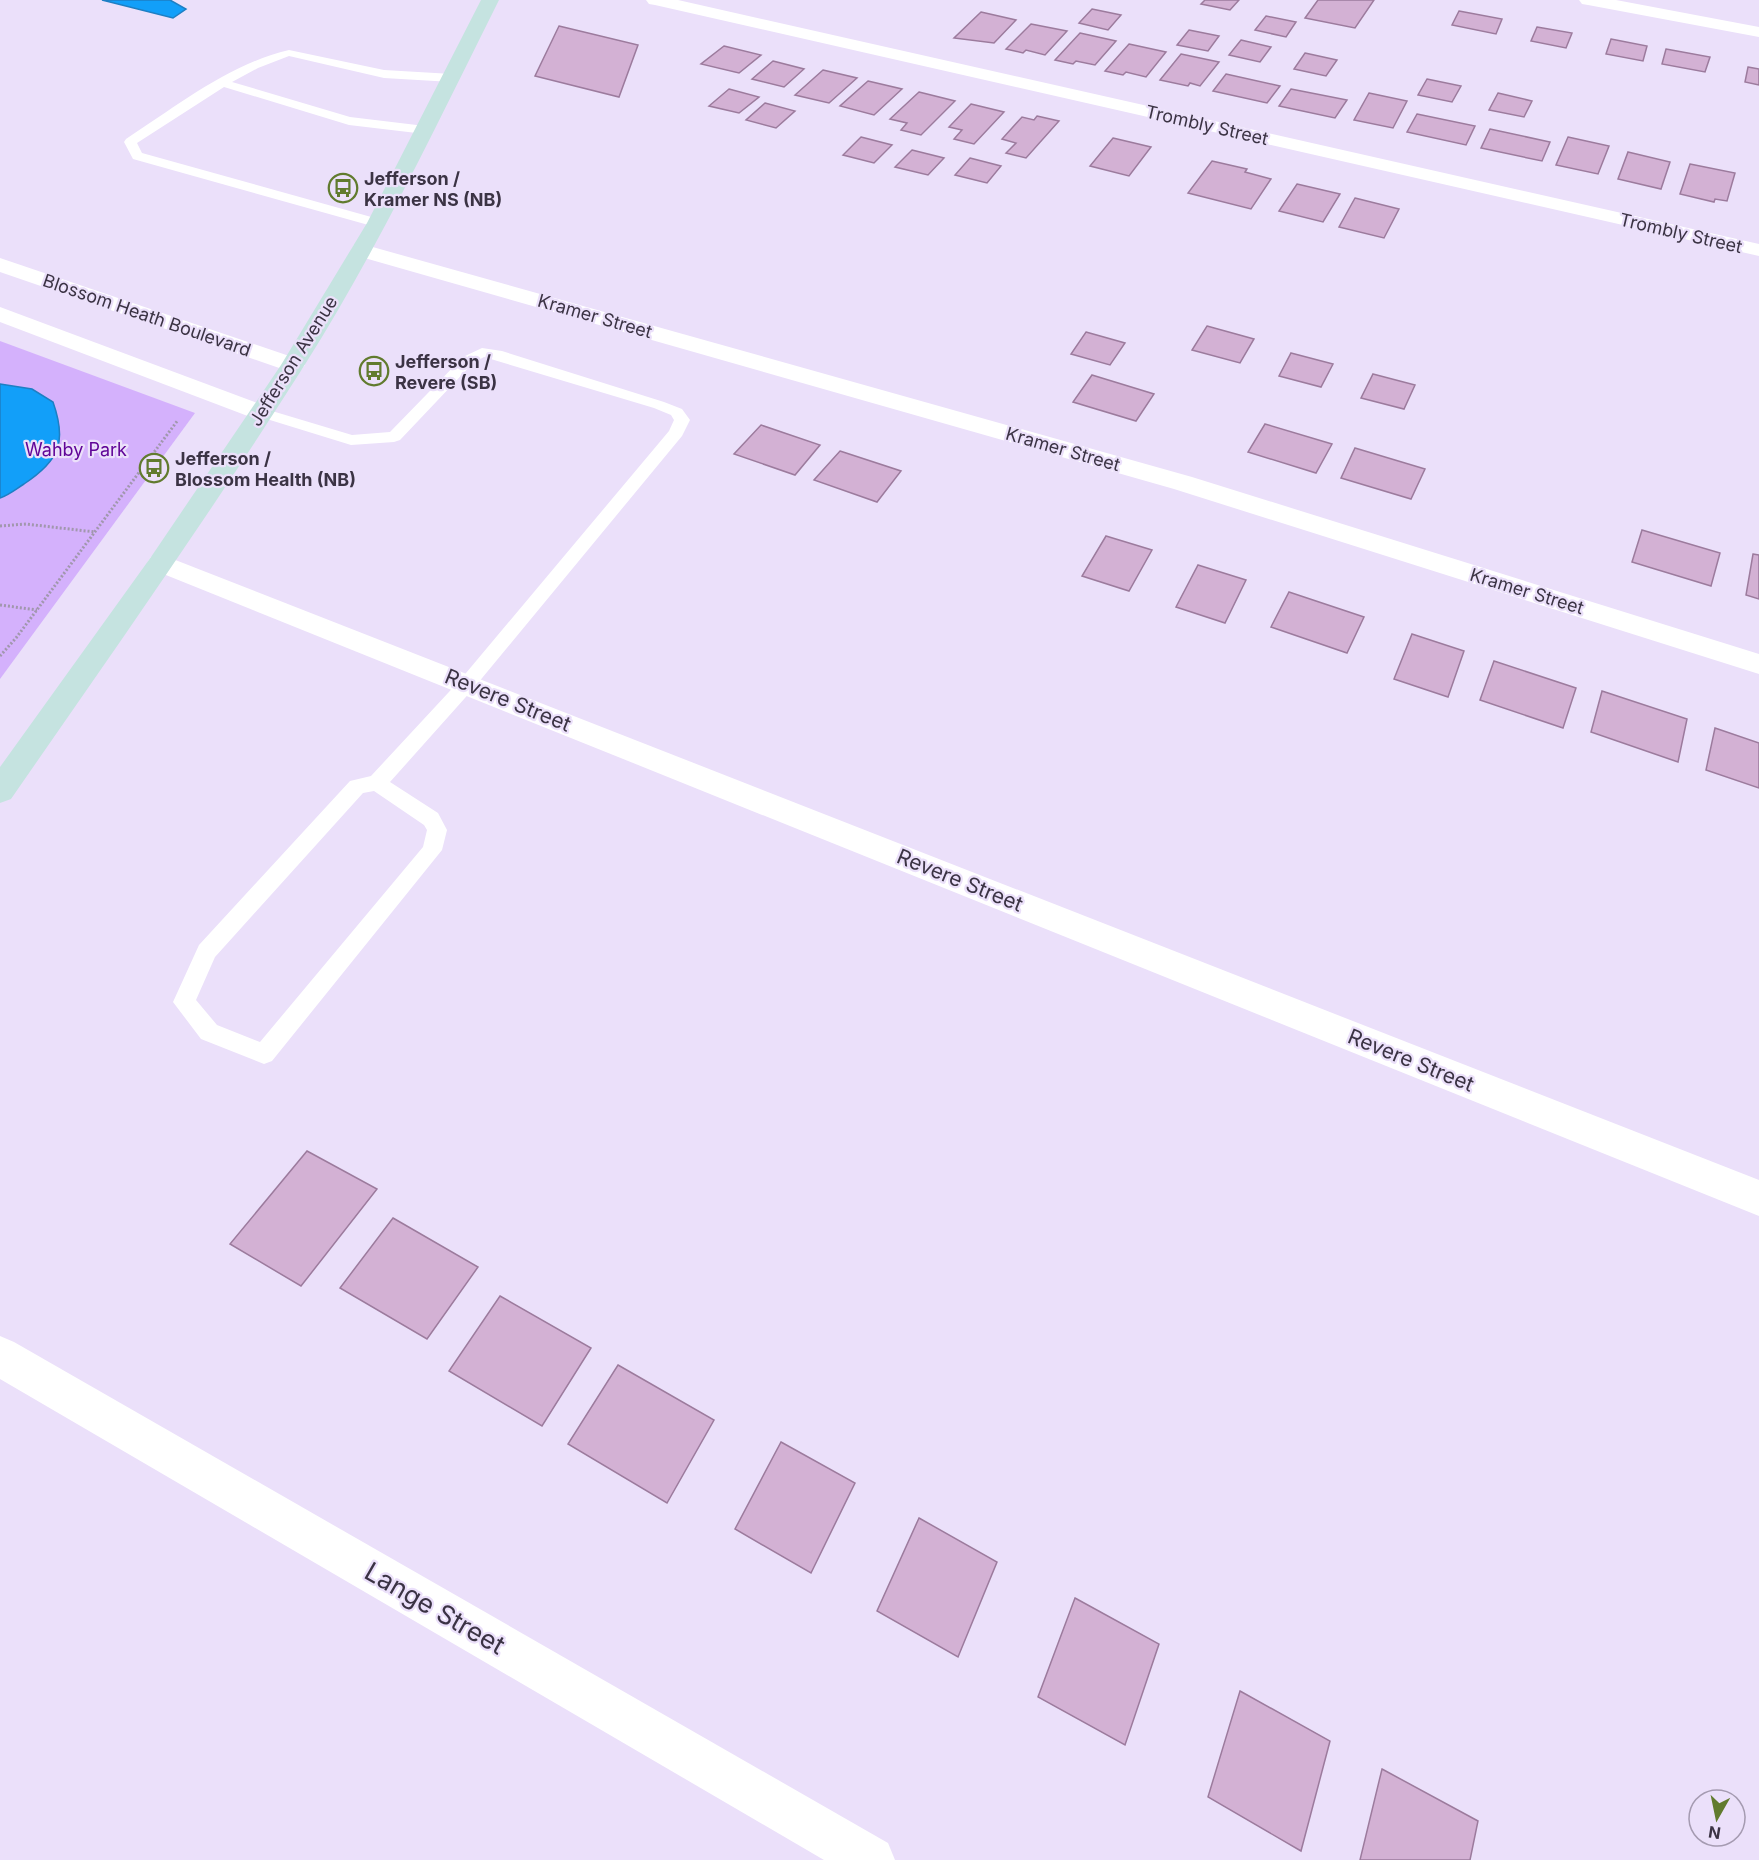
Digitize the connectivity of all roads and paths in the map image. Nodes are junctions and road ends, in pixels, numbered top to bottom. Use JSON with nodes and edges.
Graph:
{"nodes":[{"id":1,"x":490,"y":0,"type":"edge"},
{"id":2,"x":655,"y":0,"type":"edge"},
{"id":3,"x":1588,"y":0,"type":"edge"},
{"id":4,"x":1759,"y":32,"type":"edge"},
{"id":5,"x":452,"y":78,"type":"junction"},
{"id":6,"x":224,"y":83,"type":"junction"},
{"id":7,"x":425,"y":130,"type":"junction"},
{"id":8,"x":376,"y":223,"type":"junction"},
{"id":9,"x":362,"y":250,"type":"junction"},
{"id":10,"x":1759,"y":250,"type":"edge"},
{"id":11,"x":0,"y":264,"type":"edge"},
{"id":12,"x":0,"y":314,"type":"edge"},
{"id":13,"x":293,"y":365,"type":"junction"},
{"id":14,"x":262,"y":413,"type":"junction"},
{"id":15,"x":181,"y":417,"type":"dead end"},
{"id":16,"x":0,"y":526,"type":"edge"},
{"id":17,"x":95,"y":532,"type":"junction"},
{"id":18,"x":160,"y":563,"type":"junction"},
{"id":19,"x":0,"y":606,"type":"edge"},
{"id":20,"x":37,"y":610,"type":"junction"},
{"id":21,"x":0,"y":656,"type":"edge"},
{"id":22,"x":1759,"y":664,"type":"edge"},
{"id":23,"x":467,"y":684,"type":"junction"},
{"id":24,"x":377,"y":783,"type":"junction"},
{"id":25,"x":0,"y":791,"type":"edge"},
{"id":26,"x":1759,"y":1198,"type":"edge"},
{"id":27,"x":0,"y":1356,"type":"edge"},
{"id":28,"x":871,"y":1860,"type":"edge"}],
"edges":[{"from":1,"to":5,"type":"main road","name":"Jefferson Avenue"},
{"from":2,"to":10,"type":"street","name":"Trombly Street"},
{"from":3,"to":4,"type":"street"},
{"from":5,"to":6,"type":"lane"},
{"from":5,"to":7,"type":"main road","name":"Jefferson Avenue"},
{"from":6,"to":7,"type":"lane"},
{"from":6,"to":8,"type":"lane"},
{"from":7,"to":8,"type":"main road","name":"Jefferson Avenue"},
{"from":8,"to":9,"type":"main road","name":"Jefferson Avenue"},
{"from":9,"to":13,"type":"main road","name":"Jefferson Avenue"},
{"from":9,"to":22,"type":"street","name":"Kramer Street"},
{"from":11,"to":13,"type":"street","name":"Blossom Heath Boulevard"},
{"from":12,"to":14,"type":"street"},
{"from":13,"to":14,"type":"main road","name":"Jefferson Avenue"},
{"from":14,"to":18,"type":"main road","name":"Jefferson Avenue"},
{"from":14,"to":23,"type":"lane"},
{"from":15,"to":17,"type":"path"},
{"from":16,"to":17,"type":"path"},
{"from":17,"to":20,"type":"path"},
{"from":18,"to":23,"type":"street","name":"Revere Street"},
{"from":18,"to":25,"type":"main road","name":"Jefferson Avenue"},
{"from":19,"to":20,"type":"path"},
{"from":20,"to":21,"type":"path"},
{"from":23,"to":24,"type":"lane"},
{"from":23,"to":26,"type":"street","name":"Revere Street"},
{"from":24,"to":24,"type":"lane"},
{"from":27,"to":28,"type":"street","name":"Lange Street"}]}
